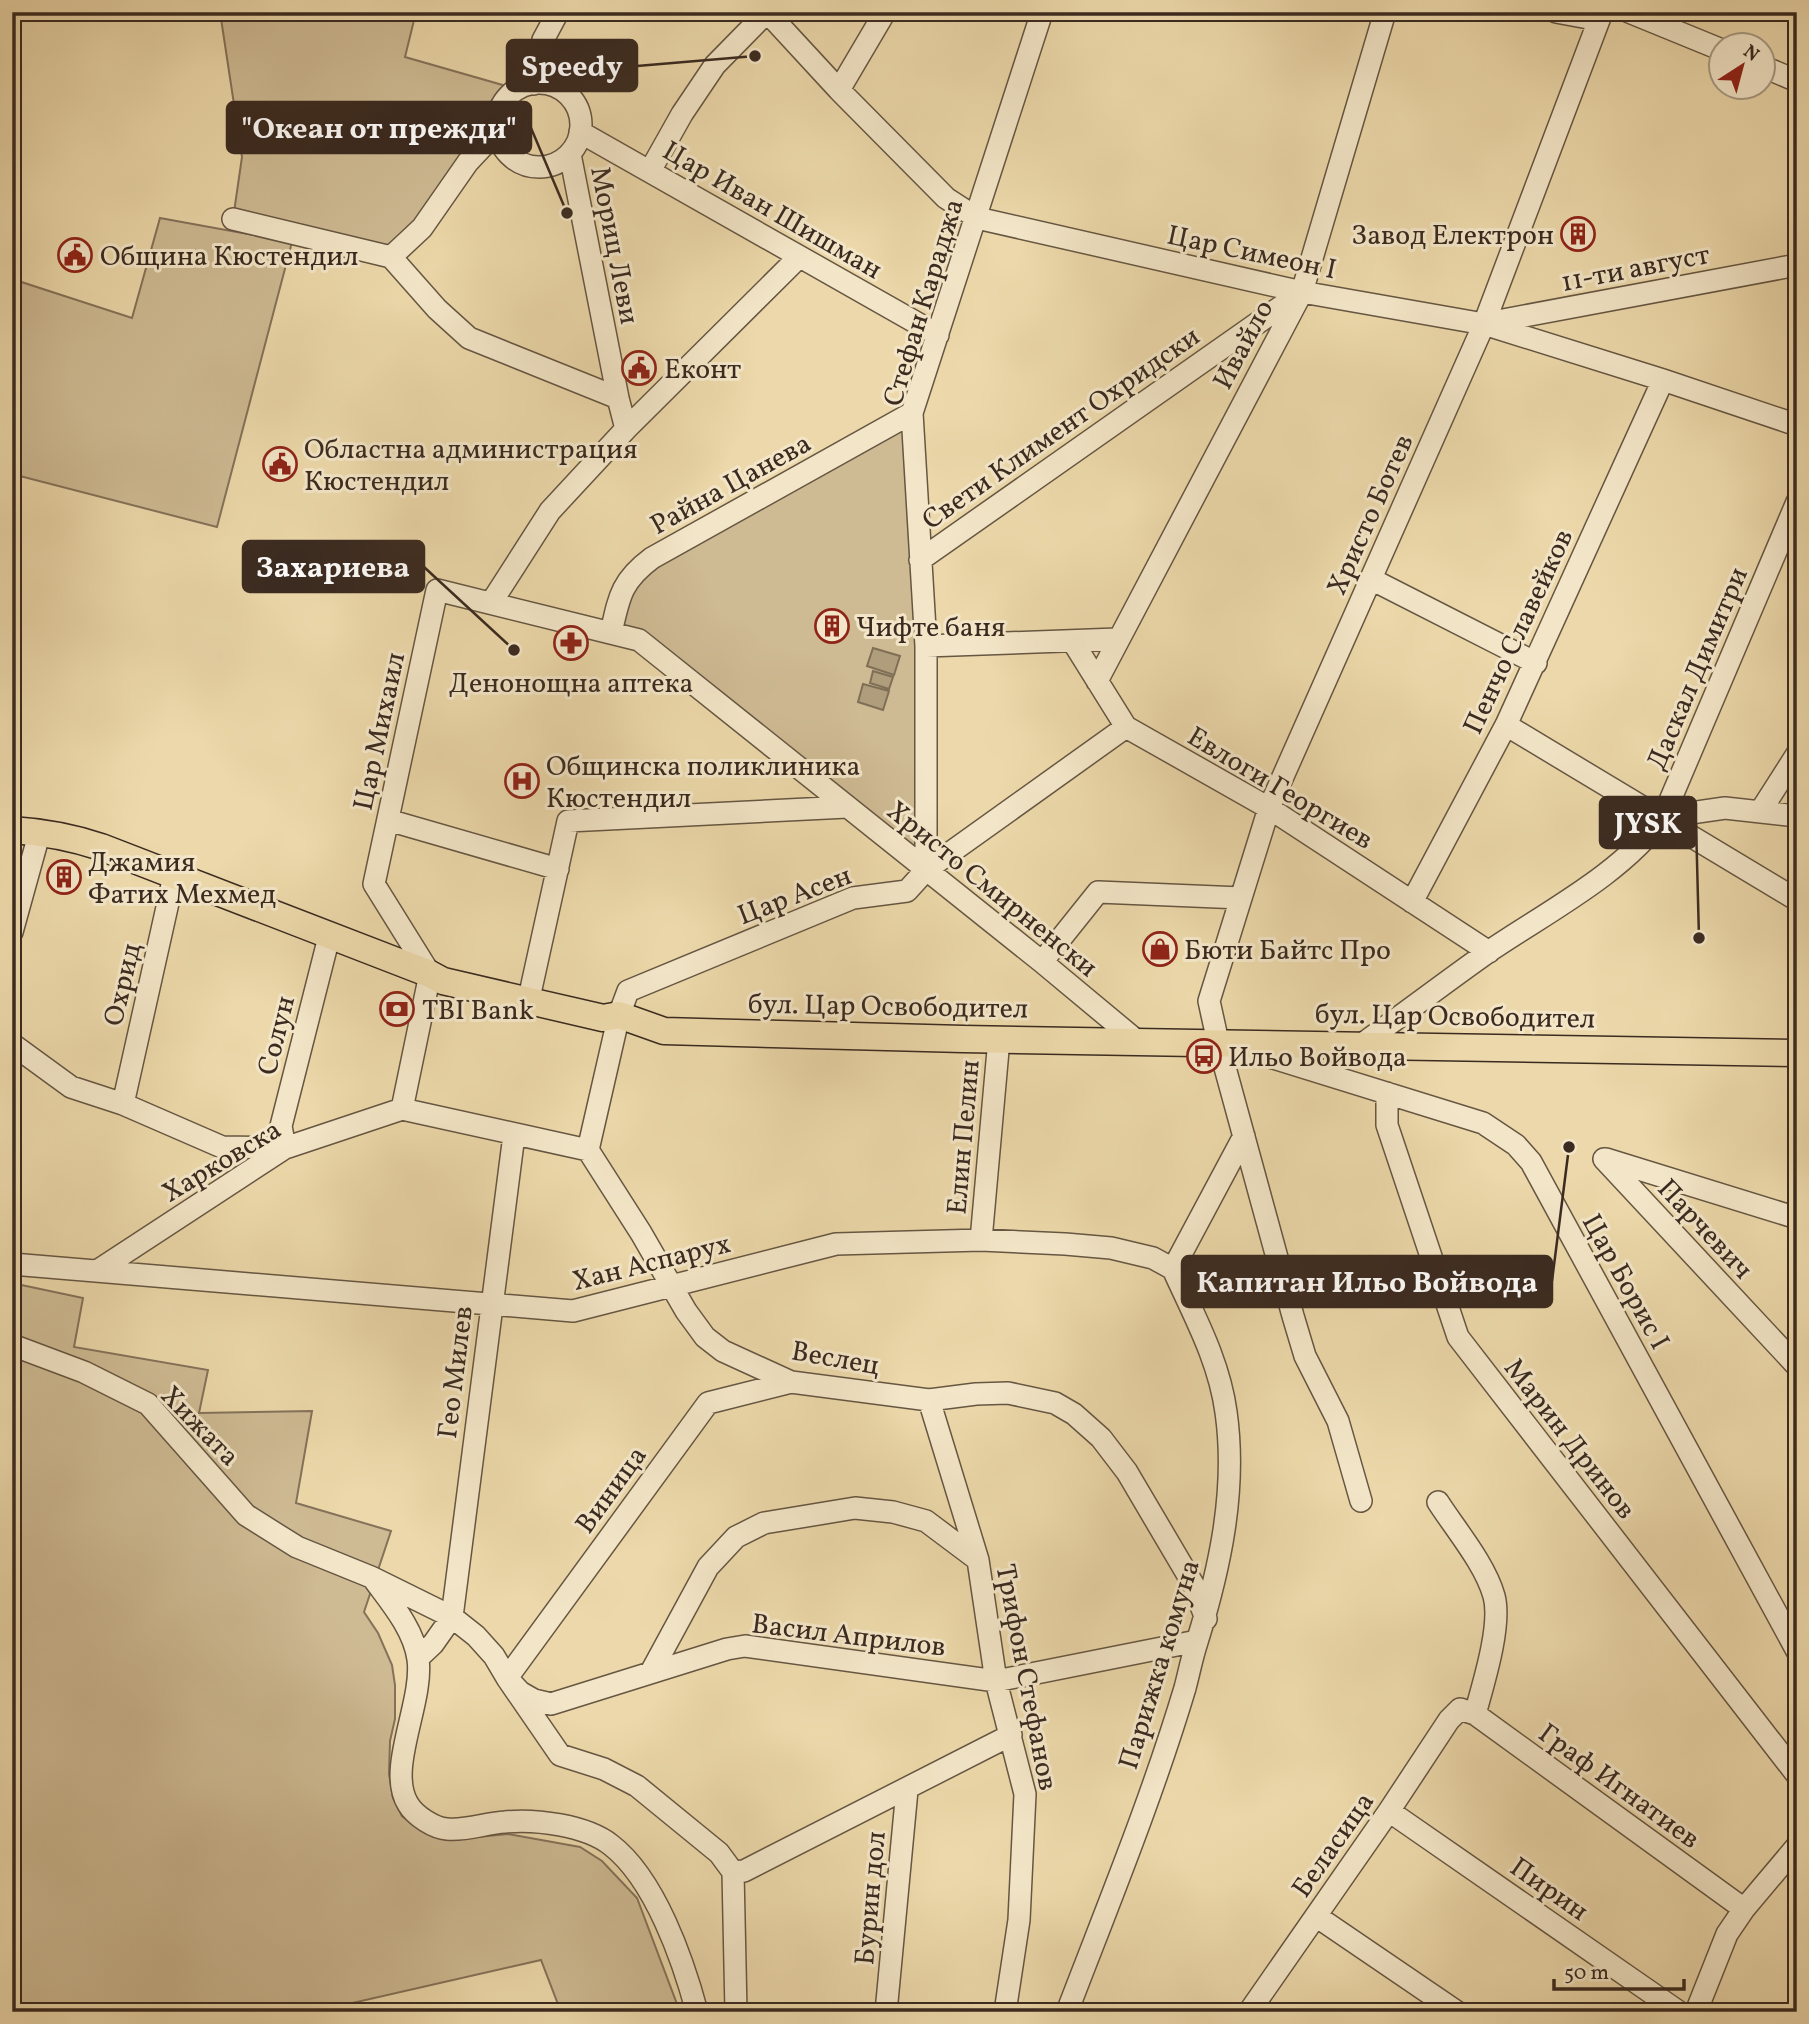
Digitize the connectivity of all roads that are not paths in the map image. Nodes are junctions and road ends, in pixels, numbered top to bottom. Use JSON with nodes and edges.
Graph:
{"nodes":[{"id":1,"x":558,"y":12,"type":"edge"},
{"id":2,"x":767,"y":12,"type":"edge"},
{"id":3,"x":885,"y":12,"type":"edge"},
{"id":4,"x":1042,"y":12,"type":"edge"},
{"id":5,"x":1385,"y":12,"type":"edge"},
{"id":6,"x":1556,"y":12,"type":"edge"},
{"id":7,"x":1629,"y":12,"type":"edge"},
{"id":8,"x":1601,"y":16,"type":"edge"},
{"id":9,"x":1708,"y":45,"type":"edge"},
{"id":10,"x":1778,"y":73,"type":"edge"},
{"id":11,"x":1797,"y":80,"type":"edge"},
{"id":12,"x":534,"y":84,"type":"junction"},
{"id":13,"x":839,"y":90,"type":"junction"},
{"id":14,"x":498,"y":130,"type":"junction"},
{"id":15,"x":580,"y":132,"type":"junction"},
{"id":16,"x":570,"y":154,"type":"junction"},
{"id":17,"x":650,"y":171,"type":"junction"},
{"id":18,"x":977,"y":218,"type":"junction"},
{"id":19,"x":233,"y":219,"type":"dead end"},
{"id":20,"x":391,"y":257,"type":"junction"},
{"id":21,"x":799,"y":257,"type":"junction"},
{"id":22,"x":1797,"y":265,"type":"edge"},
{"id":23,"x":1302,"y":292,"type":"junction"},
{"id":24,"x":1485,"y":324,"type":"junction"},
{"id":25,"x":938,"y":335,"type":"junction"},
{"id":26,"x":1662,"y":380,"type":"junction"},
{"id":27,"x":618,"y":398,"type":"junction"},
{"id":28,"x":912,"y":413,"type":"junction"},
{"id":29,"x":1797,"y":425,"type":"edge"},
{"id":30,"x":626,"y":429,"type":"junction"},
{"id":31,"x":1797,"y":502,"type":"edge"},
{"id":32,"x":920,"y":560,"type":"junction"},
{"id":33,"x":1371,"y":579,"type":"junction"},
{"id":34,"x":437,"y":590,"type":"joint"},
{"id":35,"x":491,"y":603,"type":"junction"},
{"id":36,"x":611,"y":633,"type":"junction"},
{"id":37,"x":1117,"y":639,"type":"junction"},
{"id":38,"x":1073,"y":642,"type":"junction"},
{"id":39,"x":926,"y":646,"type":"junction"},
{"id":40,"x":1536,"y":663,"type":"junction"},
{"id":41,"x":1097,"y":681,"type":"junction"},
{"id":42,"x":1506,"y":724,"type":"junction"},
{"id":43,"x":1126,"y":727,"type":"junction"},
{"id":44,"x":1797,"y":754,"type":"edge"},
{"id":45,"x":847,"y":807,"type":"junction"},
{"id":46,"x":1269,"y":808,"type":"junction"},
{"id":47,"x":1760,"y":812,"type":"junction"},
{"id":48,"x":1797,"y":816,"type":"edge"},
{"id":49,"x":1663,"y":817,"type":"junction"},
{"id":50,"x":388,"y":820,"type":"junction"},
{"id":51,"x":12,"y":830,"type":"edge"},
{"id":52,"x":40,"y":831,"type":"junction"},
{"id":53,"x":558,"y":869,"type":"junction"},
{"id":54,"x":926,"y":870,"type":"junction"},
{"id":55,"x":174,"y":876,"type":"junction"},
{"id":56,"x":1241,"y":898,"type":"junction"},
{"id":57,"x":1797,"y":900,"type":"edge"},
{"id":58,"x":1412,"y":902,"type":"junction"},
{"id":59,"x":12,"y":932,"type":"edge"},
{"id":60,"x":329,"y":937,"type":"junction"},
{"id":61,"x":1489,"y":952,"type":"junction"},
{"id":62,"x":1042,"y":962,"type":"junction"},
{"id":63,"x":430,"y":974,"type":"junction"},
{"id":64,"x":531,"y":989,"type":"junction"},
{"id":65,"x":620,"y":1016,"type":"junction"},
{"id":66,"x":999,"y":1040,"type":"junction"},
{"id":67,"x":1137,"y":1041,"type":"junction"},
{"id":68,"x":1218,"y":1042,"type":"junction"},
{"id":69,"x":12,"y":1044,"type":"edge"},
{"id":70,"x":1361,"y":1045,"type":"junction"},
{"id":71,"x":1797,"y":1053,"type":"edge"},
{"id":72,"x":1387,"y":1093,"type":"junction"},
{"id":73,"x":123,"y":1104,"type":"junction"},
{"id":74,"x":402,"y":1110,"type":"junction"},
{"id":75,"x":514,"y":1135,"type":"junction"},
{"id":76,"x":1244,"y":1136,"type":"junction"},
{"id":77,"x":285,"y":1148,"type":"junction"},
{"id":78,"x":588,"y":1150,"type":"junction"},
{"id":79,"x":1797,"y":1218,"type":"edge"},
{"id":80,"x":981,"y":1240,"type":"junction"},
{"id":81,"x":12,"y":1264,"type":"edge"},
{"id":82,"x":1173,"y":1269,"type":"junction"},
{"id":83,"x":96,"y":1271,"type":"junction"},
{"id":84,"x":671,"y":1286,"type":"junction"},
{"id":85,"x":491,"y":1304,"type":"junction"},
{"id":86,"x":12,"y":1346,"type":"edge"},
{"id":87,"x":1797,"y":1366,"type":"edge"},
{"id":88,"x":791,"y":1382,"type":"junction"},
{"id":89,"x":929,"y":1400,"type":"junction"},
{"id":90,"x":1361,"y":1501,"type":"dead end"},
{"id":91,"x":1438,"y":1502,"type":"dead end"},
{"id":92,"x":297,"y":1547,"type":"joint"},
{"id":93,"x":978,"y":1560,"type":"junction"},
{"id":94,"x":371,"y":1577,"type":"junction"},
{"id":95,"x":452,"y":1617,"type":"junction"},
{"id":96,"x":1206,"y":1619,"type":"junction"},
{"id":97,"x":1197,"y":1641,"type":"junction"},
{"id":98,"x":1797,"y":1651,"type":"edge"},
{"id":99,"x":418,"y":1658,"type":"junction"},
{"id":100,"x":651,"y":1672,"type":"junction"},
{"id":101,"x":507,"y":1678,"type":"junction"},
{"id":102,"x":996,"y":1681,"type":"junction"},
{"id":103,"x":1467,"y":1712,"type":"junction"},
{"id":104,"x":1012,"y":1735,"type":"junction"},
{"id":105,"x":1797,"y":1774,"type":"edge"},
{"id":106,"x":907,"y":1790,"type":"junction"},
{"id":107,"x":1389,"y":1811,"type":"junction"},
{"id":108,"x":1797,"y":1846,"type":"edge"},
{"id":109,"x":733,"y":1872,"type":"junction"},
{"id":110,"x":1744,"y":1909,"type":"junction"},
{"id":111,"x":1316,"y":1916,"type":"junction"},
{"id":112,"x":697,"y":2012,"type":"edge"},
{"id":113,"x":736,"y":2012,"type":"edge"},
{"id":114,"x":886,"y":2012,"type":"edge"},
{"id":115,"x":1005,"y":2012,"type":"edge"},
{"id":116,"x":1067,"y":2012,"type":"edge"},
{"id":117,"x":1249,"y":2012,"type":"edge"},
{"id":118,"x":1457,"y":2012,"type":"edge"},
{"id":119,"x":1679,"y":2012,"type":"edge"},
{"id":120,"x":1696,"y":2012,"type":"edge"}],
"edges":[{"from":1,"to":12,"type":"street"},
{"from":2,"to":13,"type":"street","name":"Цар Симеон I"},
{"from":2,"to":17,"type":"street"},
{"from":3,"to":13,"type":"street"},
{"from":4,"to":18,"type":"street","name":"Стефан Караджа"},
{"from":5,"to":23,"type":"street","name":"Ивайло"},
{"from":6,"to":8,"type":"street"},
{"from":7,"to":9,"type":"street"},
{"from":8,"to":24,"type":"street","name":"Христо Ботев"},
{"from":10,"to":11,"type":"street"},
{"from":12,"to":14,"type":"street"},
{"from":12,"to":15,"type":"street"},
{"from":13,"to":18,"type":"street","name":"Цар Симеон I"},
{"from":14,"to":16,"type":"street"},
{"from":14,"to":20,"type":"street"},
{"from":15,"to":16,"type":"street"},
{"from":15,"to":17,"type":"street","name":"Цар Иван Шишман"},
{"from":16,"to":27,"type":"street","name":"Мориц Леви"},
{"from":17,"to":21,"type":"street","name":"Цар Иван Шишман"},
{"from":18,"to":23,"type":"street","name":"Цар Симеон I"},
{"from":18,"to":25,"type":"street","name":"Стефан Караджа"},
{"from":19,"to":20,"type":"street"},
{"from":20,"to":27,"type":"street"},
{"from":21,"to":25,"type":"street","name":"Цар Иван Шишман"},
{"from":21,"to":30,"type":"street"},
{"from":22,"to":24,"type":"street","name":"11-ти август"},
{"from":23,"to":24,"type":"street","name":"Цар Симеон I"},
{"from":23,"to":32,"type":"street","name":"Свети Климент Охридски"},
{"from":23,"to":37,"type":"street","name":"Ивайло"},
{"from":24,"to":26,"type":"street","name":"Цар Симеон I"},
{"from":24,"to":33,"type":"street","name":"Христо Ботев"},
{"from":25,"to":28,"type":"street","name":"Стефан Караджа"},
{"from":26,"to":29,"type":"street","name":"Цар Симеон I"},
{"from":26,"to":40,"type":"street","name":"Пенчо Славейков"},
{"from":27,"to":30,"type":"street","name":"Мориц Леви"},
{"from":28,"to":32,"type":"street","name":"Стефан Караджа"},
{"from":28,"to":36,"type":"street","name":"Райна Цанева"},
{"from":30,"to":35,"type":"street"},
{"from":31,"to":49,"type":"street","name":"Даскал Димитри"},
{"from":32,"to":39,"type":"street","name":"Стефан Караджа"},
{"from":33,"to":40,"type":"street"},
{"from":33,"to":46,"type":"street","name":"Христо Ботев"},
{"from":34,"to":35,"type":"street","name":"Христо Смирненски"},
{"from":34,"to":50,"type":"street","name":"Цар Михаил"},
{"from":35,"to":36,"type":"street","name":"Христо Смирненски"},
{"from":36,"to":45,"type":"street","name":"Христо Смирненски"},
{"from":37,"to":38,"type":"street"},
{"from":37,"to":41,"type":"street","name":"Ивайло"},
{"from":38,"to":39,"type":"street"},
{"from":38,"to":41,"type":"street","name":"Евлоги Георгиев"},
{"from":39,"to":54,"type":"street","name":"Стефан Караджа"},
{"from":40,"to":42,"type":"street","name":"Пенчо Славейков"},
{"from":41,"to":43,"type":"street","name":"Евлоги Георгиев"},
{"from":42,"to":49,"type":"street"},
{"from":42,"to":58,"type":"street","name":"Пенчо Славейков"},
{"from":43,"to":46,"type":"street","name":"Евлоги Георгиев"},
{"from":43,"to":54,"type":"street","name":"Цар Асен"},
{"from":44,"to":47,"type":"street"},
{"from":45,"to":53,"type":"street"},
{"from":45,"to":54,"type":"street","name":"Христо Смирненски"},
{"from":46,"to":56,"type":"street","name":"Христо Ботев"},
{"from":46,"to":58,"type":"street","name":"Евлоги Георгиев"},
{"from":47,"to":48,"type":"street"},
{"from":47,"to":49,"type":"street"},
{"from":49,"to":57,"type":"street"},
{"from":49,"to":61,"type":"street","name":"Даскал Димитри"},
{"from":50,"to":53,"type":"street"},
{"from":50,"to":63,"type":"street","name":"Цар Михаил"},
{"from":51,"to":52,"type":"main road","name":"бул. Цар Освободител"},
{"from":52,"to":55,"type":"main road","name":"бул. Цар Освободител"},
{"from":52,"to":59,"type":"street"},
{"from":53,"to":64,"type":"street"},
{"from":54,"to":62,"type":"street","name":"Христо Смирненски"},
{"from":54,"to":65,"type":"street","name":"Цар Асен"},
{"from":55,"to":60,"type":"main road","name":"бул. Цар Освободител"},
{"from":55,"to":73,"type":"street","name":"Охрид"},
{"from":56,"to":62,"type":"street"},
{"from":56,"to":68,"type":"street","name":"Христо Ботев"},
{"from":58,"to":61,"type":"street","name":"Евлоги Георгиев"},
{"from":60,"to":63,"type":"main road","name":"бул. Цар Освободител"},
{"from":60,"to":77,"type":"street","name":"Солун"},
{"from":61,"to":70,"type":"street","name":"Даскал Димитри"},
{"from":62,"to":67,"type":"street","name":"Христо Смирненски"},
{"from":63,"to":64,"type":"main road"},
{"from":63,"to":65,"type":"main road","name":"бул. Цар Освободител"},
{"from":63,"to":74,"type":"street"},
{"from":64,"to":65,"type":"main road"},
{"from":65,"to":66,"type":"main road","name":"бул. Цар Освободител"},
{"from":65,"to":78,"type":"street"},
{"from":66,"to":67,"type":"main road","name":"бул. Цар Освободител"},
{"from":66,"to":80,"type":"street","name":"Елин Пелин"},
{"from":67,"to":68,"type":"main road","name":"бул. Цар Освободител"},
{"from":68,"to":70,"type":"main road","name":"бул. Цар Освободител"},
{"from":68,"to":72,"type":"street","name":"Цар Борис I"},
{"from":68,"to":76,"type":"street","name":"Христо Ботев"},
{"from":69,"to":73,"type":"street"},
{"from":70,"to":71,"type":"main road","name":"бул. Цар Освободител"},
{"from":72,"to":98,"type":"street","name":"Цар Борис I"},
{"from":72,"to":105,"type":"street","name":"Марин Дринов"},
{"from":73,"to":77,"type":"street"},
{"from":74,"to":75,"type":"street"},
{"from":74,"to":77,"type":"street","name":"Харковска"},
{"from":75,"to":78,"type":"street"},
{"from":75,"to":85,"type":"street","name":"Гео Милев"},
{"from":76,"to":82,"type":"street"},
{"from":76,"to":90,"type":"street","name":"Христо Ботев"},
{"from":77,"to":83,"type":"street","name":"Харковска"},
{"from":78,"to":84,"type":"street","name":"Веслец"},
{"from":79,"to":87,"type":"street","name":"Парчевич"},
{"from":80,"to":82,"type":"street","name":"Хан Аспарух"},
{"from":80,"to":84,"type":"street","name":"Хан Аспарух"},
{"from":81,"to":83,"type":"street","name":"Хан Аспарух"},
{"from":82,"to":96,"type":"street","name":"Парижка комуна"},
{"from":83,"to":85,"type":"street","name":"Хан Аспарух"},
{"from":84,"to":85,"type":"street","name":"Хан Аспарух"},
{"from":84,"to":88,"type":"street","name":"Веслец"},
{"from":85,"to":95,"type":"street","name":"Гео Милев"},
{"from":86,"to":92,"type":"street","name":"Хижата"},
{"from":88,"to":89,"type":"street","name":"Веслец"},
{"from":88,"to":101,"type":"street","name":"Виница"},
{"from":89,"to":93,"type":"street","name":"Трифон Стефанов"},
{"from":89,"to":96,"type":"street","name":"Веслец"},
{"from":91,"to":103,"type":"street"},
{"from":92,"to":94,"type":"street","name":"Васил Априлов"},
{"from":93,"to":100,"type":"street"},
{"from":93,"to":102,"type":"street","name":"Трифон Стефанов"},
{"from":94,"to":95,"type":"street","name":"Васил Априлов"},
{"from":94,"to":99,"type":"street"},
{"from":95,"to":99,"type":"street"},
{"from":95,"to":101,"type":"street","name":"Васил Априлов"},
{"from":96,"to":97,"type":"street","name":"Парижка комуна"},
{"from":97,"to":102,"type":"street","name":"Васил Априлов"},
{"from":97,"to":116,"type":"street","name":"Парижка комуна"},
{"from":99,"to":112,"type":"street"},
{"from":100,"to":101,"type":"street","name":"Васил Априлов"},
{"from":100,"to":102,"type":"street","name":"Васил Априлов"},
{"from":101,"to":109,"type":"street"},
{"from":102,"to":104,"type":"street","name":"Трифон Стефанов"},
{"from":103,"to":107,"type":"street","name":"Беласица"},
{"from":103,"to":110,"type":"street","name":"Граф Игнатиев"},
{"from":104,"to":106,"type":"street"},
{"from":104,"to":115,"type":"street","name":"Трифон Стефанов"},
{"from":106,"to":109,"type":"street"},
{"from":106,"to":114,"type":"street","name":"Бурин дол"},
{"from":107,"to":111,"type":"street","name":"Беласица"},
{"from":107,"to":119,"type":"street","name":"Пирин"},
{"from":108,"to":110,"type":"street"},
{"from":109,"to":113,"type":"street"},
{"from":110,"to":120,"type":"street"},
{"from":111,"to":117,"type":"street","name":"Беласица"},
{"from":111,"to":118,"type":"street"}]}
